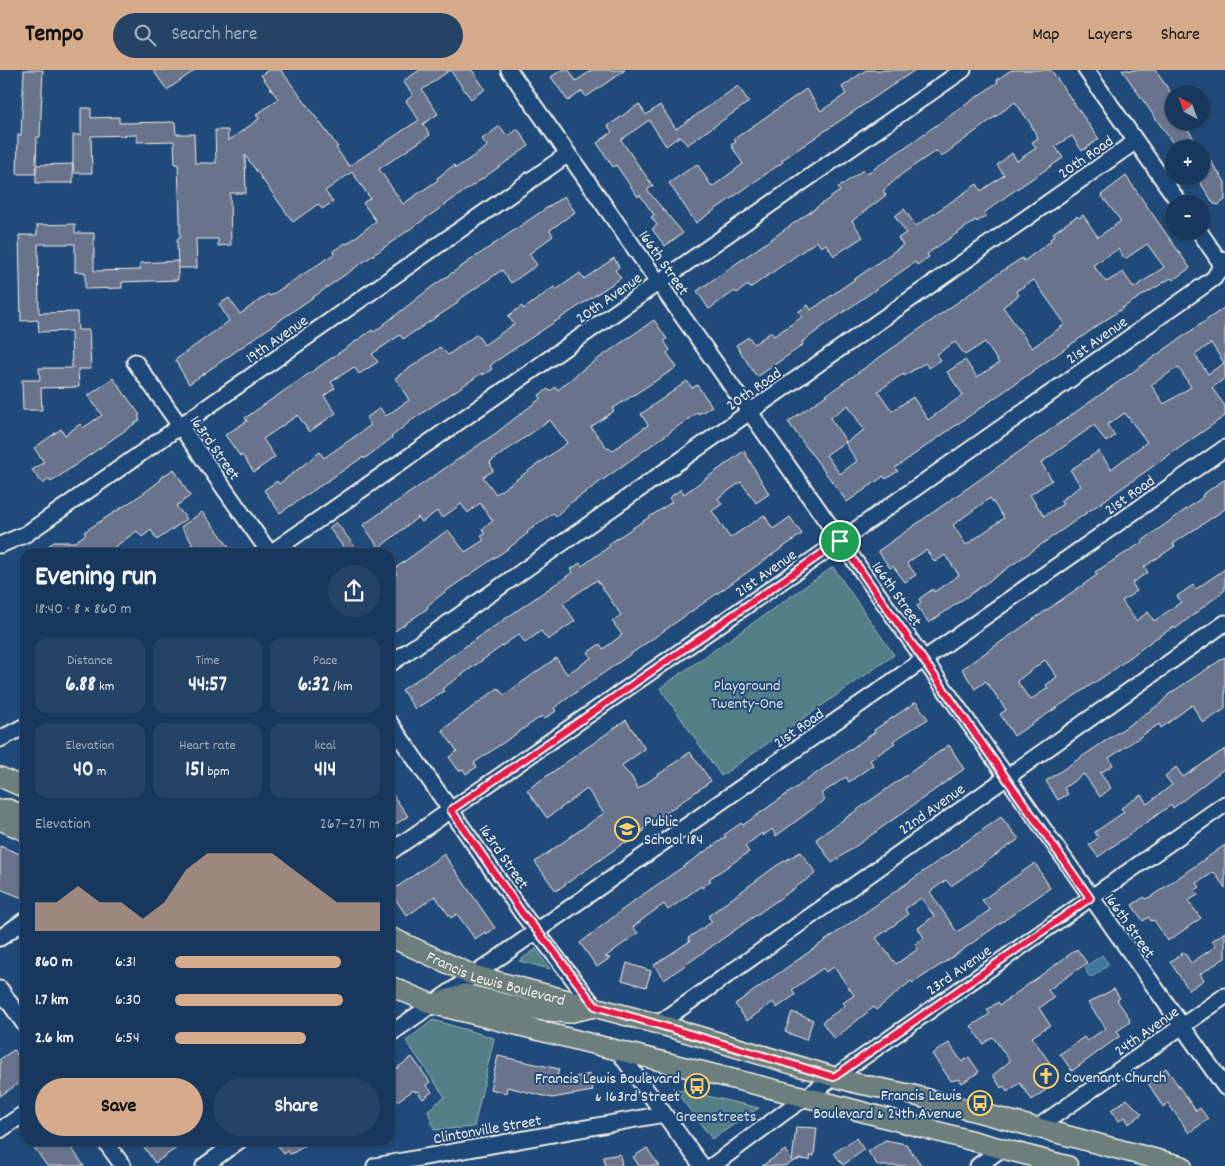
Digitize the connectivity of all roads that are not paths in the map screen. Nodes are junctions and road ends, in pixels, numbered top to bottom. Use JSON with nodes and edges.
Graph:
{"nodes":[{"id":1,"x":509,"y":70,"type":"edge"},
{"id":2,"x":963,"y":70,"type":"edge"},
{"id":3,"x":1086,"y":70,"type":"edge"},
{"id":4,"x":1136,"y":141,"type":"junction"},
{"id":5,"x":568,"y":154,"type":"junction"},
{"id":6,"x":1174,"y":195,"type":"edge"},
{"id":7,"x":1206,"y":240,"type":"edge"},
{"id":8,"x":1224,"y":264,"type":"edge"},
{"id":9,"x":659,"y":283,"type":"junction"},
{"id":10,"x":134,"y":362,"type":"dead end"},
{"id":11,"x":750,"y":412,"type":"junction"},
{"id":12,"x":180,"y":427,"type":"junction"},
{"id":13,"x":1225,"y":448,"type":"edge"},
{"id":14,"x":840,"y":541,"type":"junction"},
{"id":15,"x":0,"y":546,"type":"edge"},
{"id":16,"x":268,"y":548,"type":"edge"},
{"id":17,"x":277,"y":548,"type":"edge"},
{"id":18,"x":1225,"y":622,"type":"edge"},
{"id":19,"x":395,"y":660,"type":"edge"},
{"id":20,"x":924,"y":661,"type":"junction"},
{"id":21,"x":20,"y":729,"type":"edge"},
{"id":22,"x":395,"y":730,"type":"edge"},
{"id":23,"x":0,"y":739,"type":"edge"},
{"id":24,"x":0,"y":777,"type":"edge"},
{"id":25,"x":1005,"y":777,"type":"junction"},
{"id":26,"x":20,"y":786,"type":"edge"},
{"id":27,"x":1225,"y":804,"type":"edge"},
{"id":28,"x":0,"y":810,"type":"edge"},
{"id":29,"x":451,"y":810,"type":"junction"},
{"id":30,"x":20,"y":814,"type":"edge"},
{"id":31,"x":0,"y":820,"type":"edge"},
{"id":32,"x":20,"y":829,"type":"edge"},
{"id":33,"x":395,"y":849,"type":"edge"},
{"id":34,"x":1090,"y":898,"type":"junction"},
{"id":35,"x":20,"y":924,"type":"edge"},
{"id":36,"x":537,"y":930,"type":"junction"},
{"id":37,"x":0,"y":938,"type":"edge"},
{"id":38,"x":395,"y":939,"type":"edge"},
{"id":39,"x":473,"y":975,"type":"junction"},
{"id":40,"x":395,"y":988,"type":"edge"},
{"id":41,"x":0,"y":989,"type":"edge"},
{"id":42,"x":1225,"y":996,"type":"edge"},
{"id":43,"x":432,"y":1004,"type":"junction"},
{"id":44,"x":595,"y":1006,"type":"junction"},
{"id":45,"x":20,"y":1018,"type":"edge"},
{"id":46,"x":658,"y":1024,"type":"junction"},
{"id":47,"x":1181,"y":1027,"type":"junction"},
{"id":48,"x":395,"y":1030,"type":"edge"},
{"id":49,"x":618,"y":1051,"type":"junction"},
{"id":50,"x":834,"y":1077,"type":"junction"},
{"id":51,"x":1225,"y":1087,"type":"edge"},
{"id":52,"x":806,"y":1097,"type":"junction"},
{"id":53,"x":664,"y":1114,"type":"junction"},
{"id":54,"x":20,"y":1116,"type":"edge"},
{"id":55,"x":1038,"y":1127,"type":"junction"},
{"id":56,"x":0,"y":1130,"type":"edge"},
{"id":57,"x":108,"y":1146,"type":"edge"},
{"id":58,"x":235,"y":1146,"type":"edge"},
{"id":59,"x":1001,"y":1149,"type":"junction"},
{"id":60,"x":224,"y":1160,"type":"edge"},
{"id":61,"x":122,"y":1166,"type":"edge"},
{"id":62,"x":204,"y":1166,"type":"edge"},
{"id":63,"x":375,"y":1166,"type":"edge"},
{"id":64,"x":702,"y":1166,"type":"edge"},
{"id":65,"x":712,"y":1166,"type":"edge"},
{"id":66,"x":978,"y":1166,"type":"edge"},
{"id":67,"x":1068,"y":1166,"type":"edge"},
{"id":68,"x":1182,"y":1166,"type":"edge"}],
"edges":[{"from":1,"to":5,"type":"street","name":"166th Street"},
{"from":2,"to":9,"type":"street","name":"20th Avenue"},
{"from":3,"to":4,"type":"street"},
{"from":4,"to":6,"type":"street"},
{"from":4,"to":11,"type":"street","name":"20th Road"},
{"from":5,"to":9,"type":"street","name":"166th Street"},
{"from":5,"to":12,"type":"street","name":"19th Avenue"},
{"from":7,"to":8,"type":"street"},
{"from":8,"to":14,"type":"street","name":"21st Avenue"},
{"from":9,"to":11,"type":"street","name":"166th Street"},
{"from":9,"to":17,"type":"street","name":"20th Avenue"},
{"from":10,"to":12,"type":"street","name":"163rd Street"},
{"from":11,"to":14,"type":"street","name":"166th Street"},
{"from":11,"to":19,"type":"street","name":"20th Road"},
{"from":12,"to":15,"type":"street","name":"19th Avenue"},
{"from":12,"to":16,"type":"street","name":"163rd Street"},
{"from":13,"to":20,"type":"street","name":"21st Road"},
{"from":14,"to":20,"type":"street","name":"166th Street"},
{"from":14,"to":29,"type":"street","name":"21st Avenue"},
{"from":18,"to":25,"type":"street","name":"22nd Avenue"},
{"from":20,"to":25,"type":"street","name":"166th Street"},
{"from":20,"to":36,"type":"street","name":"21st Road"},
{"from":21,"to":23,"type":"street"},
{"from":22,"to":29,"type":"street","name":"163rd Street"},
{"from":24,"to":26,"type":"main road"},
{"from":25,"to":34,"type":"street","name":"166th Street"},
{"from":25,"to":46,"type":"street","name":"22nd Avenue"},
{"from":27,"to":34,"type":"street","name":"23rd Avenue"},
{"from":28,"to":30,"type":"main road"},
{"from":29,"to":33,"type":"street","name":"21st Avenue"},
{"from":29,"to":36,"type":"street","name":"163rd Street"},
{"from":31,"to":32,"type":"main road"},
{"from":34,"to":47,"type":"street","name":"166th Street"},
{"from":34,"to":50,"type":"street","name":"23rd Avenue"},
{"from":35,"to":37,"type":"street"},
{"from":36,"to":39,"type":"street","name":"21st Road"},
{"from":36,"to":44,"type":"street","name":"163rd Street"},
{"from":38,"to":39,"type":"main road","name":"Francis Lewis Boulevard"},
{"from":39,"to":43,"type":"street","name":"21st Road"},
{"from":39,"to":44,"type":"main road","name":"Francis Lewis Boulevard"},
{"from":40,"to":43,"type":"main road"},
{"from":41,"to":45,"type":"street"},
{"from":42,"to":47,"type":"street","name":"24th Avenue"},
{"from":43,"to":44,"type":"main road"},
{"from":43,"to":48,"type":"street","name":"21st Road"},
{"from":43,"to":49,"type":"main road"},
{"from":44,"to":46,"type":"main road","name":"Francis Lewis Boulevard"},
{"from":46,"to":50,"type":"main road","name":"Francis Lewis Boulevard"},
{"from":47,"to":51,"type":"street","name":"166th Street"},
{"from":47,"to":55,"type":"street","name":"24th Avenue"},
{"from":49,"to":52,"type":"main road"},
{"from":49,"to":53,"type":"street"},
{"from":50,"to":52,"type":"street","name":"23rd Avenue"},
{"from":50,"to":55,"type":"main road","name":"Francis Lewis Boulevard"},
{"from":52,"to":59,"type":"main road"},
{"from":52,"to":65,"type":"street","name":"23rd Avenue"},
{"from":53,"to":63,"type":"street","name":"Clintonville Street"},
{"from":53,"to":64,"type":"street"},
{"from":54,"to":56,"type":"street"},
{"from":55,"to":68,"type":"main road","name":"Francis Lewis Boulevard"},
{"from":57,"to":61,"type":"street"},
{"from":58,"to":60,"type":"street"},
{"from":59,"to":66,"type":"street"},
{"from":59,"to":67,"type":"main road"},
{"from":60,"to":62,"type":"street"}]}
